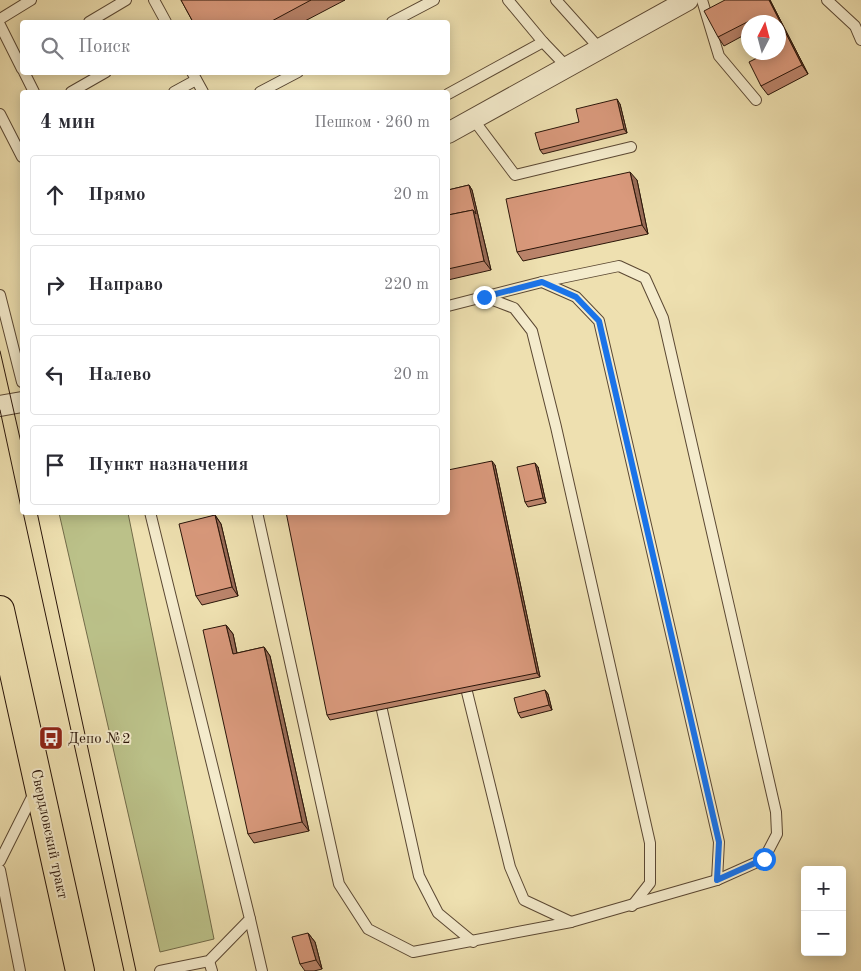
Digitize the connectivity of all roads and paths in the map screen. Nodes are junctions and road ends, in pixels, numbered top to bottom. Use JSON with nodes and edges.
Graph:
{"nodes":[{"id":1,"x":31,"y":0,"type":"edge"},
{"id":2,"x":126,"y":0,"type":"edge"},
{"id":3,"x":154,"y":0,"type":"edge"},
{"id":4,"x":434,"y":0,"type":"edge"},
{"id":5,"x":508,"y":0,"type":"edge"},
{"id":6,"x":556,"y":0,"type":"edge"},
{"id":7,"x":688,"y":0,"type":"edge"},
{"id":8,"x":702,"y":0,"type":"edge"},
{"id":9,"x":827,"y":0,"type":"edge"},
{"id":10,"x":672,"y":5,"type":"edge"},
{"id":11,"x":0,"y":19,"type":"edge"},
{"id":12,"x":93,"y":20,"type":"edge"},
{"id":13,"x":165,"y":20,"type":"edge"},
{"id":14,"x":396,"y":20,"type":"edge"},
{"id":15,"x":0,"y":25,"type":"edge"},
{"id":16,"x":861,"y":40,"type":"edge"},
{"id":17,"x":543,"y":42,"type":"junction"},
{"id":18,"x":600,"y":49,"type":"junction"},
{"id":19,"x":20,"y":63,"type":"edge"},
{"id":20,"x":567,"y":67,"type":"junction"},
{"id":21,"x":26,"y":75,"type":"edge"},
{"id":22,"x":101,"y":75,"type":"edge"},
{"id":23,"x":292,"y":75,"type":"edge"},
{"id":24,"x":194,"y":76,"type":"edge"},
{"id":25,"x":33,"y":90,"type":"edge"},
{"id":26,"x":74,"y":90,"type":"edge"},
{"id":27,"x":176,"y":90,"type":"edge"},
{"id":28,"x":202,"y":90,"type":"edge"},
{"id":29,"x":264,"y":90,"type":"edge"},
{"id":30,"x":450,"y":93,"type":"edge"},
{"id":31,"x":756,"y":100,"type":"dead end"},
{"id":32,"x":0,"y":114,"type":"edge"},
{"id":33,"x":472,"y":119,"type":"junction"},
{"id":34,"x":450,"y":132,"type":"edge"},
{"id":35,"x":631,"y":147,"type":"dead end"},
{"id":36,"x":20,"y":153,"type":"edge"},
{"id":37,"x":542,"y":282,"type":"junction"},
{"id":38,"x":0,"y":295,"type":"edge"},
{"id":39,"x":484,"y":297,"type":"junction"},
{"id":40,"x":450,"y":306,"type":"edge"},
{"id":41,"x":20,"y":374,"type":"edge"},
{"id":42,"x":20,"y":402,"type":"edge"},
{"id":43,"x":0,"y":406,"type":"edge"},
{"id":44,"x":151,"y":515,"type":"edge"},
{"id":45,"x":258,"y":515,"type":"edge"},
{"id":46,"x":0,"y":610,"type":"edge"},
{"id":47,"x":467,"y":692,"type":"edge"},
{"id":48,"x":382,"y":710,"type":"edge"},
{"id":49,"x":39,"y":783,"type":"junction"},
{"id":50,"x":0,"y":860,"type":"edge"},
{"id":51,"x":0,"y":870,"type":"edge"},
{"id":52,"x":717,"y":880,"type":"junction"},
{"id":53,"x":632,"y":906,"type":"junction"},
{"id":54,"x":250,"y":919,"type":"junction"},
{"id":55,"x":571,"y":922,"type":"junction"},
{"id":56,"x":473,"y":942,"type":"junction"},
{"id":57,"x":211,"y":966,"type":"edge"},
{"id":58,"x":20,"y":971,"type":"edge"},
{"id":59,"x":80,"y":971,"type":"edge"},
{"id":60,"x":160,"y":971,"type":"edge"},
{"id":61,"x":262,"y":971,"type":"edge"}],
"edges":[{"from":1,"to":11,"type":"lane"},
{"from":2,"to":12,"type":"lane"},
{"from":3,"to":13,"type":"lane"},
{"from":4,"to":14,"type":"lane"},
{"from":5,"to":17,"type":"lane"},
{"from":6,"to":18,"type":"lane"},
{"from":7,"to":10,"type":"street"},
{"from":8,"to":31,"type":"lane"},
{"from":9,"to":16,"type":"lane"},
{"from":10,"to":18,"type":"street"},
{"from":15,"to":19,"type":"lane"},
{"from":17,"to":20,"type":"lane"},
{"from":17,"to":30,"type":"lane"},
{"from":18,"to":20,"type":"street"},
{"from":20,"to":33,"type":"street"},
{"from":21,"to":25,"type":"lane"},
{"from":22,"to":26,"type":"lane"},
{"from":23,"to":29,"type":"lane"},
{"from":24,"to":27,"type":"lane"},
{"from":24,"to":28,"type":"lane"},
{"from":32,"to":36,"type":"lane"},
{"from":33,"to":34,"type":"street"},
{"from":33,"to":35,"type":"lane"},
{"from":37,"to":39,"type":"lane"},
{"from":37,"to":52,"type":"lane"},
{"from":37,"to":52,"type":"lane"},
{"from":38,"to":41,"type":"lane"},
{"from":39,"to":40,"type":"lane"},
{"from":39,"to":53,"type":"lane"},
{"from":42,"to":43,"type":"street"},
{"from":44,"to":54,"type":"lane"},
{"from":45,"to":56,"type":"lane"},
{"from":46,"to":49,"type":"main road","name":"Свердловский тракт"},
{"from":47,"to":55,"type":"lane"},
{"from":48,"to":56,"type":"lane"},
{"from":49,"to":50,"type":"lane"},
{"from":49,"to":59,"type":"main road","name":"Свердловский тракт"},
{"from":51,"to":58,"type":"lane"},
{"from":52,"to":53,"type":"lane"},
{"from":53,"to":55,"type":"lane"},
{"from":54,"to":57,"type":"lane"},
{"from":54,"to":61,"type":"lane"},
{"from":55,"to":56,"type":"lane"},
{"from":57,"to":60,"type":"lane"}]}
